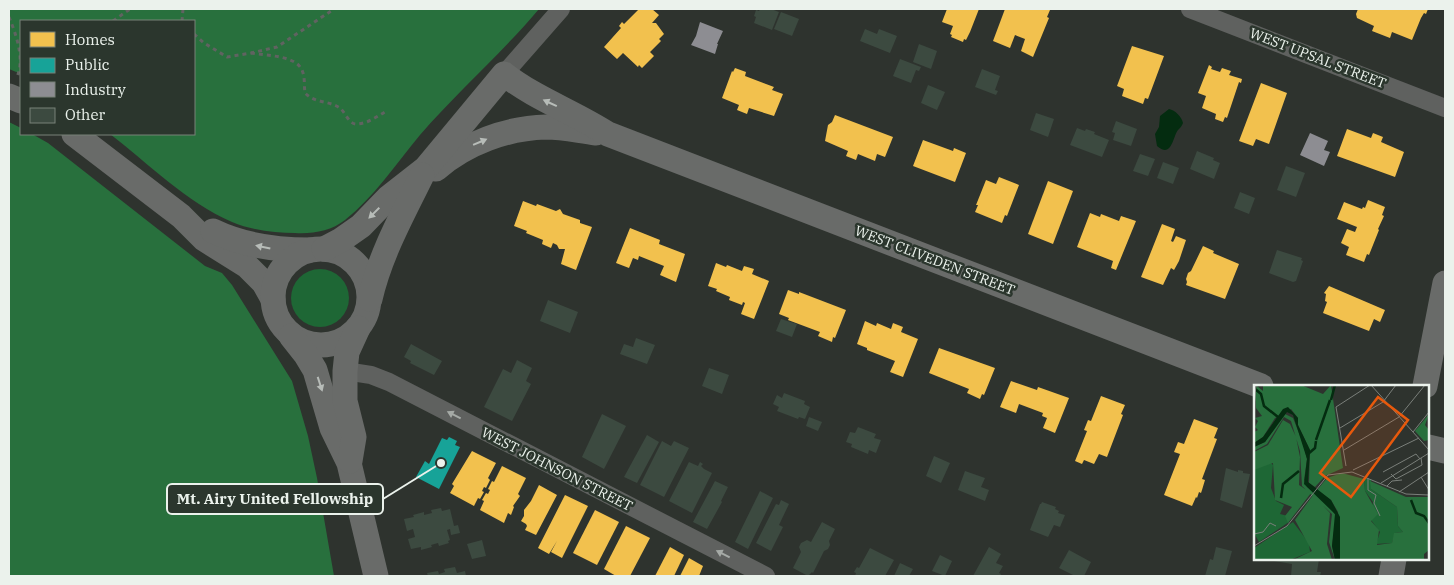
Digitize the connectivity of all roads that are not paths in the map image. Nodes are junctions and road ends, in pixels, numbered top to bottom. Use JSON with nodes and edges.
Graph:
{"nodes":[{"id":1,"x":561,"y":9,"type":"edge"},
{"id":2,"x":1190,"y":9,"type":"edge"},
{"id":3,"x":504,"y":74,"type":"junction"},
{"id":4,"x":1445,"y":108,"type":"edge"},
{"id":5,"x":608,"y":134,"type":"junction"},
{"id":6,"x":75,"y":135,"type":"edge"},
{"id":7,"x":426,"y":168,"type":"junction"},
{"id":8,"x":410,"y":200,"type":"junction"},
{"id":9,"x":181,"y":216,"type":"junction"},
{"id":10,"x":318,"y":250,"type":"junction"},
{"id":11,"x":1445,"y":283,"type":"edge"},
{"id":12,"x":273,"y":298,"type":"junction"},
{"id":13,"x":370,"y":299,"type":"junction"},
{"id":14,"x":285,"y":328,"type":"junction"},
{"id":15,"x":358,"y":328,"type":"junction"},
{"id":16,"x":345,"y":371,"type":"junction"},
{"id":17,"x":1258,"y":385,"type":"edge"},
{"id":18,"x":1425,"y":385,"type":"edge"},
{"id":19,"x":1429,"y":447,"type":"edge"},
{"id":20,"x":1445,"y":451,"type":"edge"},
{"id":21,"x":349,"y":463,"type":"junction"},
{"id":22,"x":1394,"y":560,"type":"edge"},
{"id":23,"x":376,"y":576,"type":"edge"},
{"id":24,"x":766,"y":576,"type":"edge"},
{"id":25,"x":1391,"y":576,"type":"edge"}],
"edges":[{"from":1,"to":3,"type":"street"},
{"from":2,"to":4,"type":"street","name":"WEST UPSAL STREET"},
{"from":5,"to":3,"type":"street","name":"WEST CLIVEDEN STREET","one_way":true},
{"from":3,"to":7,"type":"street"},
{"from":8,"to":5,"type":"street","name":"WEST CLIVEDEN STREET","one_way":true},
{"from":5,"to":17,"type":"street","name":"WEST CLIVEDEN STREET"},
{"from":6,"to":9,"type":"street"},
{"from":7,"to":8,"type":"street"},
{"from":7,"to":10,"type":"street","one_way":true},
{"from":8,"to":13,"type":"street"},
{"from":10,"to":9,"type":"street","one_way":true},
{"from":9,"to":12,"type":"street"},
{"from":10,"to":12,"type":"street"},
{"from":10,"to":13,"type":"street"},
{"from":11,"to":18,"type":"street"},
{"from":12,"to":14,"type":"street"},
{"from":13,"to":15,"type":"street"},
{"from":14,"to":15,"type":"street"},
{"from":14,"to":21,"type":"street","one_way":true},
{"from":15,"to":16,"type":"street"},
{"from":16,"to":21,"type":"street"},
{"from":24,"to":16,"type":"street","name":"WEST JOHNSON STREET","one_way":true},
{"from":19,"to":20,"type":"street"},
{"from":21,"to":23,"type":"street"},
{"from":22,"to":25,"type":"street"}]}
